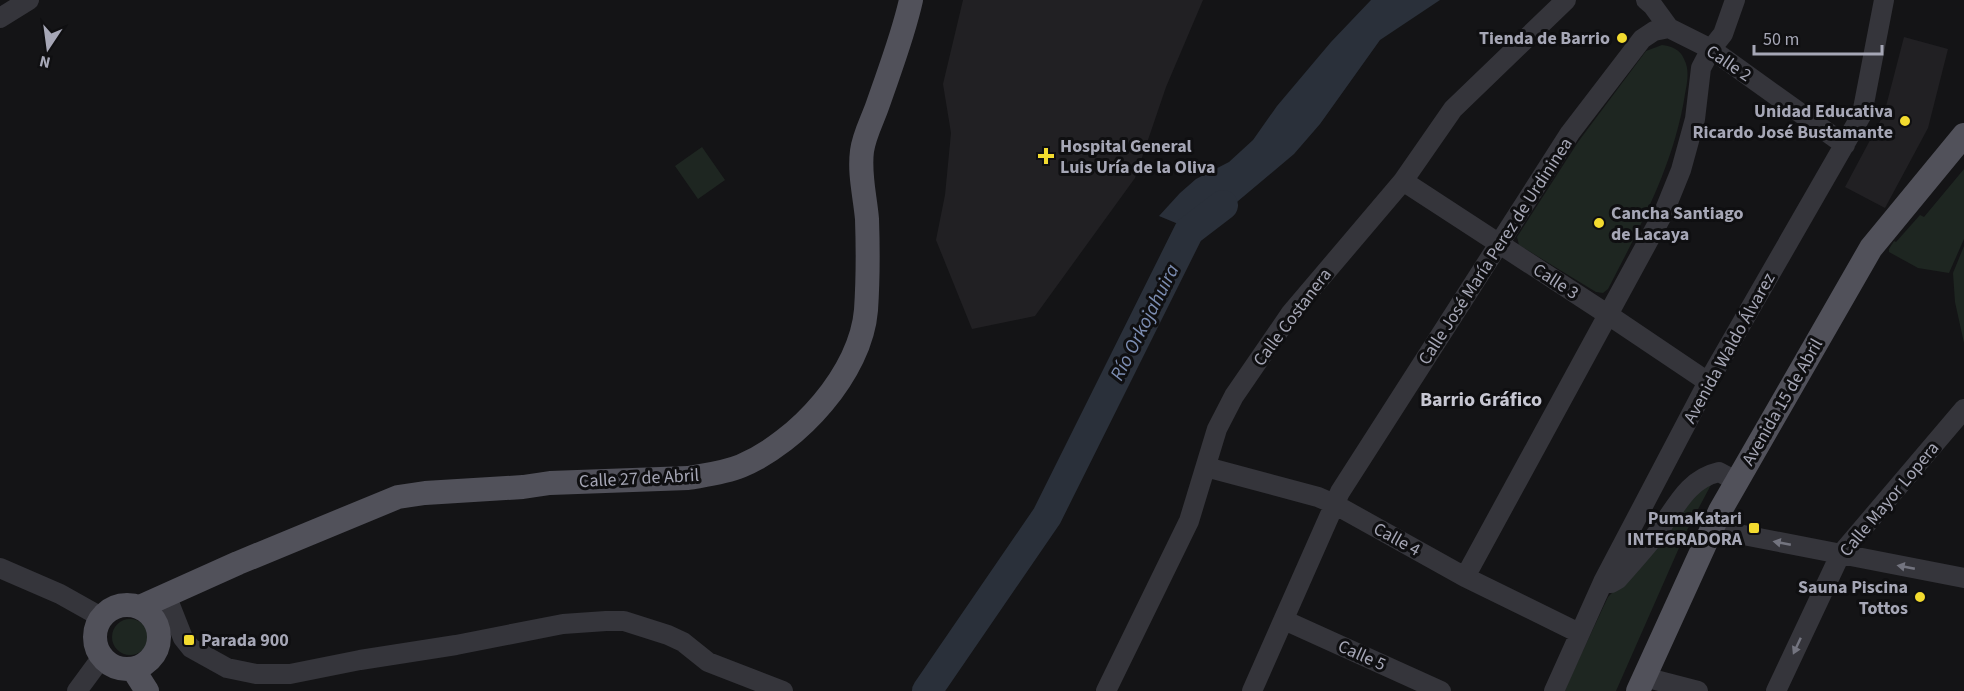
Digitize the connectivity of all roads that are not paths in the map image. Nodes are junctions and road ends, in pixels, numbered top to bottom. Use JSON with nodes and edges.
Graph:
{"nodes":[{"id":1,"x":29,"y":0,"type":"edge"},
{"id":2,"x":911,"y":0,"type":"edge"},
{"id":3,"x":1566,"y":0,"type":"edge"},
{"id":4,"x":1646,"y":0,"type":"edge"},
{"id":5,"x":1735,"y":0,"type":"edge"},
{"id":6,"x":1884,"y":0,"type":"edge"},
{"id":7,"x":0,"y":18,"type":"edge"},
{"id":8,"x":1669,"y":28,"type":"junction"},
{"id":9,"x":1711,"y":49,"type":"junction"},
{"id":10,"x":1964,"y":135,"type":"edge"},
{"id":11,"x":1845,"y":145,"type":"junction"},
{"id":12,"x":1403,"y":181,"type":"junction"},
{"id":13,"x":1498,"y":244,"type":"junction"},
{"id":14,"x":1607,"y":314,"type":"junction"},
{"id":15,"x":1708,"y":382,"type":"junction"},
{"id":16,"x":1964,"y":409,"type":"edge"},
{"id":17,"x":1206,"y":467,"type":"junction"},
{"id":18,"x":1736,"y":481,"type":"junction"},
{"id":19,"x":1334,"y":504,"type":"junction"},
{"id":20,"x":1714,"y":525,"type":"junction"},
{"id":21,"x":1840,"y":555,"type":"junction"},
{"id":22,"x":0,"y":568,"type":"edge"},
{"id":23,"x":1466,"y":578,"type":"junction"},
{"id":24,"x":1964,"y":578,"type":"edge"},
{"id":25,"x":1603,"y":582,"type":"junction"},
{"id":26,"x":166,"y":595,"type":"junction"},
{"id":27,"x":140,"y":607,"type":"junction"},
{"id":28,"x":101,"y":617,"type":"junction"},
{"id":29,"x":1284,"y":620,"type":"junction"},
{"id":30,"x":1579,"y":633,"type":"junction"},
{"id":31,"x":102,"y":657,"type":"junction"},
{"id":32,"x":133,"y":669,"type":"junction"},
{"id":33,"x":1641,"y":684,"type":"edge"},
{"id":34,"x":77,"y":691,"type":"edge"},
{"id":35,"x":147,"y":691,"type":"edge"},
{"id":36,"x":783,"y":691,"type":"edge"},
{"id":37,"x":1106,"y":691,"type":"edge"},
{"id":38,"x":1252,"y":691,"type":"edge"},
{"id":39,"x":1441,"y":691,"type":"edge"},
{"id":40,"x":1554,"y":691,"type":"edge"},
{"id":41,"x":1698,"y":691,"type":"edge"},
{"id":42,"x":1776,"y":691,"type":"edge"}],
"edges":[{"from":1,"to":7,"type":"street"},
{"from":2,"to":26,"type":"main road","name":"Calle 27 de Abril"},
{"from":3,"to":12,"type":"street","name":"Calle Costanera"},
{"from":4,"to":8,"type":"street","name":"Calle 2"},
{"from":5,"to":9,"type":"street"},
{"from":6,"to":11,"type":"street","name":"Avenida Waldo Álvarez"},
{"from":8,"to":9,"type":"street","name":"Calle 2"},
{"from":8,"to":13,"type":"street","name":"Calle José María Perez de Urdininea"},
{"from":9,"to":11,"type":"street","name":"Calle 2"},
{"from":9,"to":14,"type":"street"},
{"from":10,"to":18,"type":"main road","name":"Avenida 15 de Abril"},
{"from":11,"to":15,"type":"street","name":"Avenida Waldo Álvarez"},
{"from":12,"to":13,"type":"street","name":"Calle 3"},
{"from":12,"to":17,"type":"street","name":"Calle Costanera"},
{"from":13,"to":14,"type":"street","name":"Calle 3"},
{"from":13,"to":19,"type":"street","name":"Calle José María Perez de Urdininea"},
{"from":14,"to":15,"type":"street","name":"Calle 3"},
{"from":14,"to":23,"type":"street"},
{"from":15,"to":25,"type":"street","name":"Avenida Waldo Álvarez"},
{"from":16,"to":21,"type":"street","name":"Calle Mayor Lopera"},
{"from":17,"to":19,"type":"street","name":"Calle 4"},
{"from":17,"to":37,"type":"street","name":"Calle Costanera"},
{"from":18,"to":20,"type":"main road","name":"Avenida 15 de Abril"},
{"from":18,"to":25,"type":"street"},
{"from":19,"to":23,"type":"street","name":"Calle 4"},
{"from":19,"to":29,"type":"street","name":"Calle José María Perez de Urdininea"},
{"from":21,"to":20,"type":"street","one_way":true},
{"from":20,"to":33,"type":"main road","name":"Avenida 15 de Abril"},
{"from":24,"to":21,"type":"street","one_way":true},
{"from":21,"to":42,"type":"street","name":"Calle Mayor Lopera","one_way":true},
{"from":22,"to":28,"type":"street"},
{"from":23,"to":30,"type":"street","name":"Calle 4"},
{"from":25,"to":30,"type":"street","name":"Avenida Waldo Álvarez"},
{"from":26,"to":27,"type":"main road","name":"Calle 27 de Abril"},
{"from":26,"to":36,"type":"street"},
{"from":27,"to":28,"type":"main road"},
{"from":27,"to":32,"type":"main road"},
{"from":28,"to":31,"type":"main road"},
{"from":29,"to":38,"type":"street","name":"Calle José María Perez de Urdininea"},
{"from":29,"to":39,"type":"street","name":"Calle 5"},
{"from":30,"to":40,"type":"street","name":"Avenida Waldo Álvarez"},
{"from":31,"to":32,"type":"main road"},
{"from":31,"to":34,"type":"street"},
{"from":32,"to":35,"type":"main road"},
{"from":33,"to":41,"type":"street"}]}
